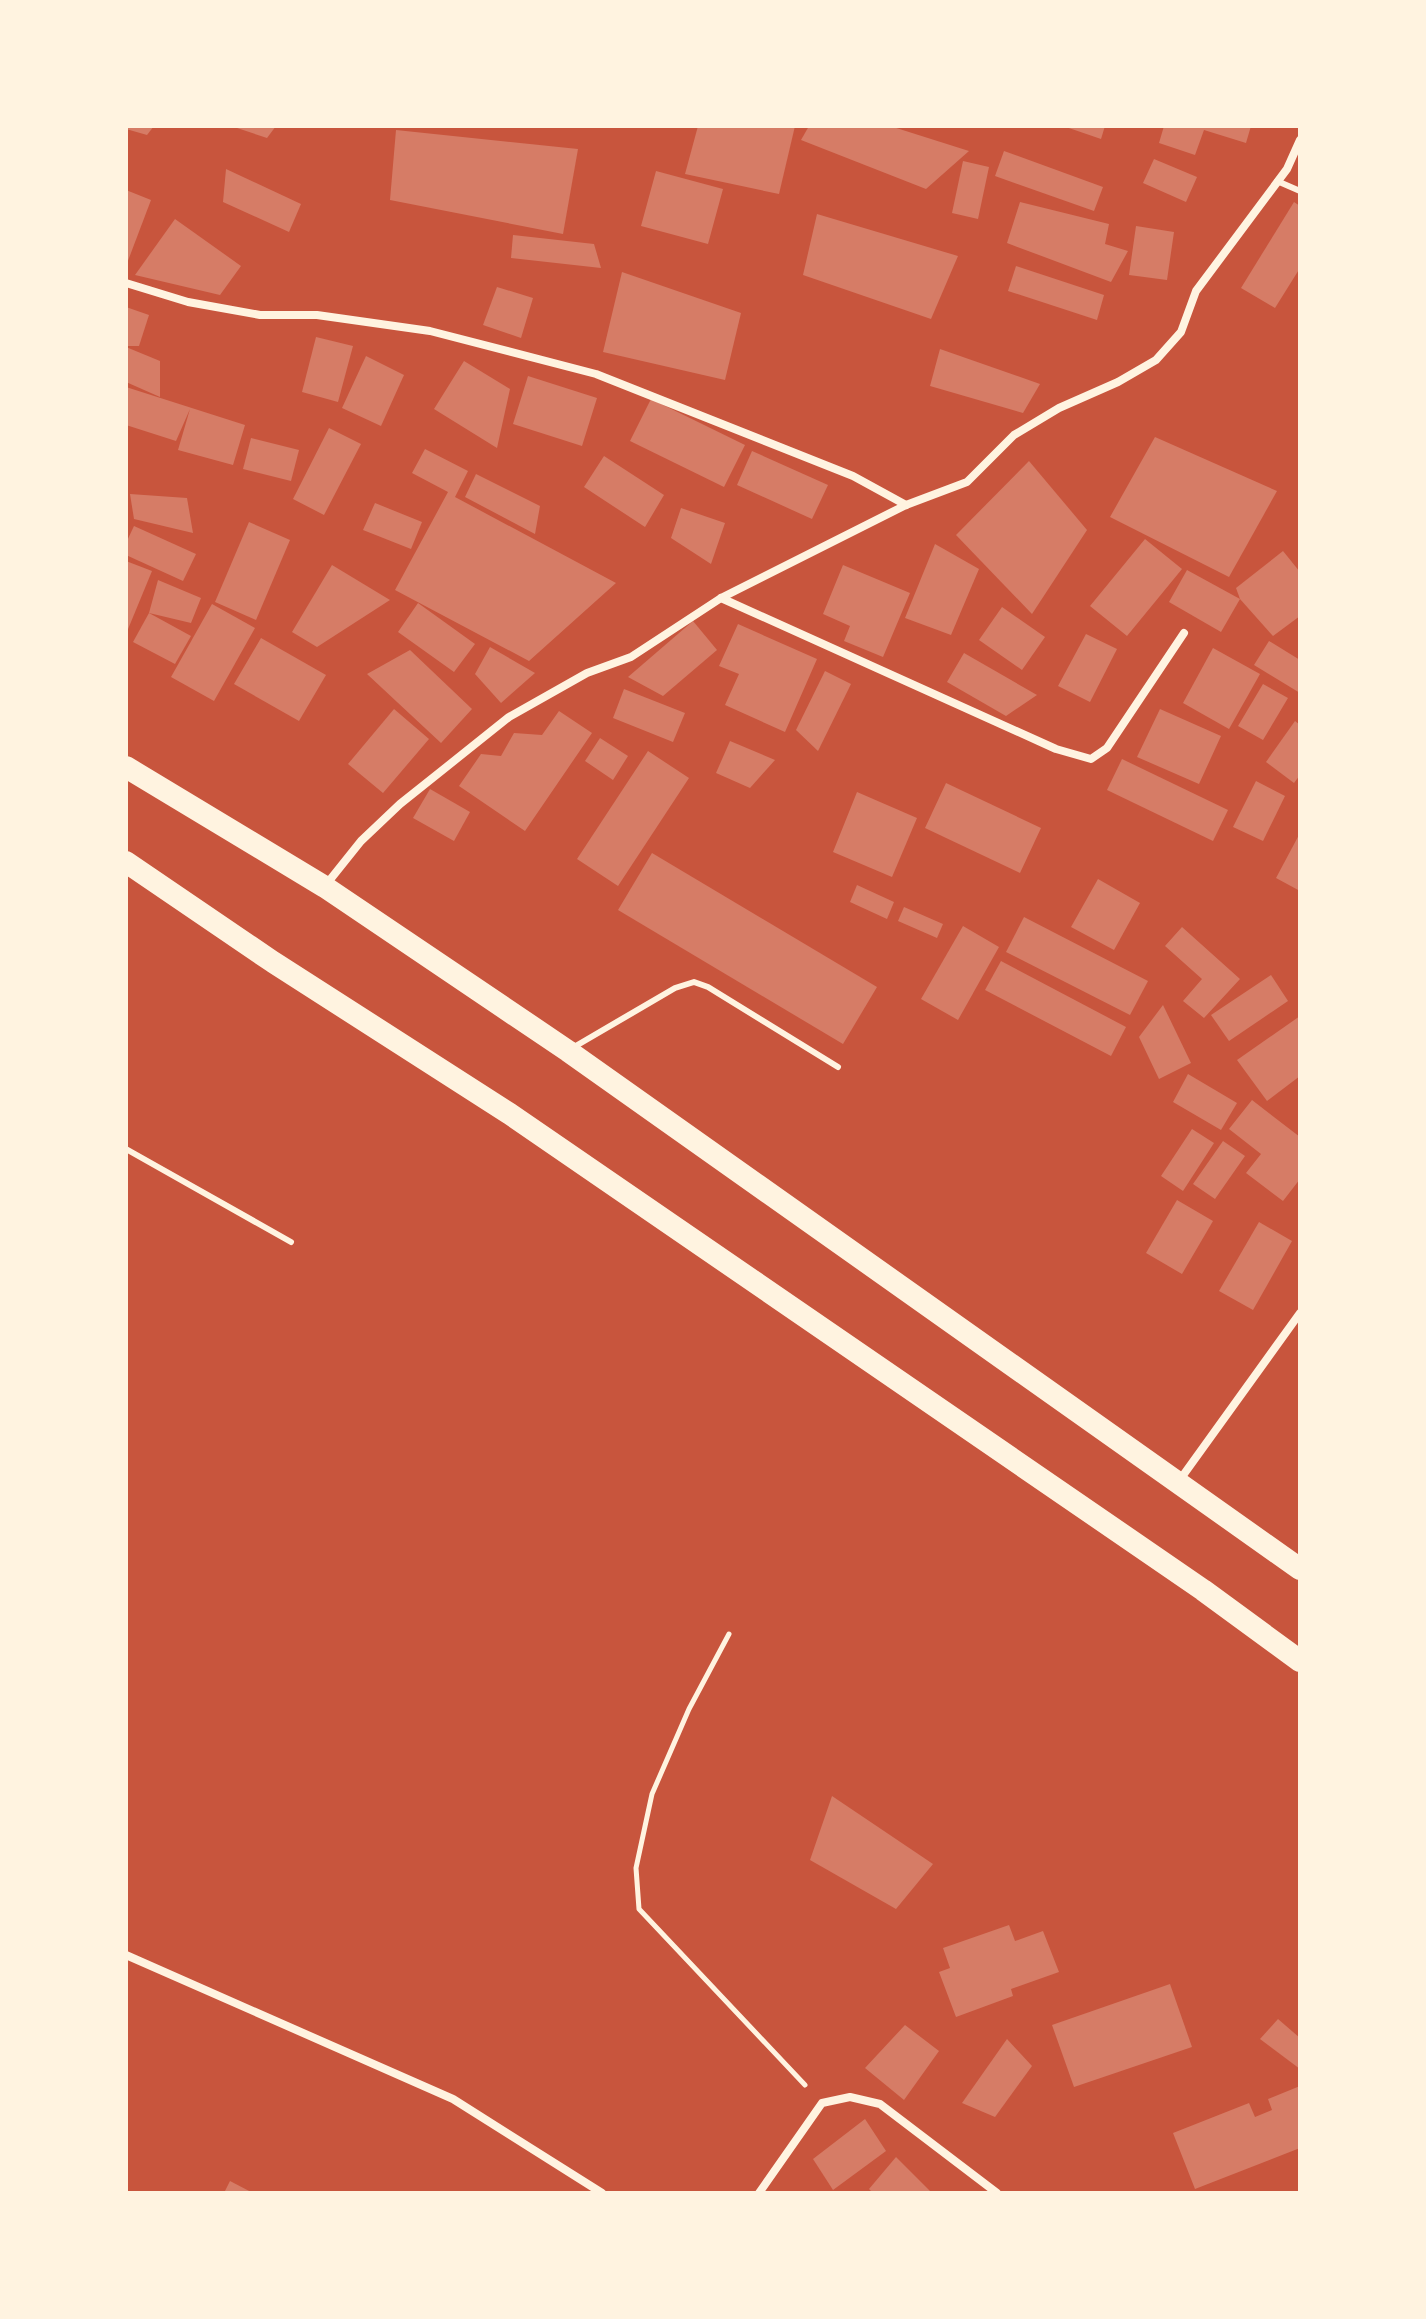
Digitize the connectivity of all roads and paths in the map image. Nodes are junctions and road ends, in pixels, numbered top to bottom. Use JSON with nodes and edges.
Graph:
{"nodes":[{"id":1,"x":1300,"y":140,"type":"edge"},
{"id":2,"x":1277,"y":181,"type":"junction"},
{"id":3,"x":1300,"y":191,"type":"edge"},
{"id":4,"x":126,"y":283,"type":"edge"},
{"id":5,"x":906,"y":505,"type":"junction"},
{"id":6,"x":721,"y":598,"type":"junction"},
{"id":7,"x":1184,"y":633,"type":"dead end"},
{"id":8,"x":126,"y":767,"type":"edge"},
{"id":9,"x":126,"y":862,"type":"edge"},
{"id":10,"x":325,"y":887,"type":"junction"},
{"id":11,"x":568,"y":1051,"type":"junction"},
{"id":12,"x":838,"y":1067,"type":"dead end"},
{"id":13,"x":126,"y":1149,"type":"edge"},
{"id":14,"x":291,"y":1242,"type":"dead end"},
{"id":15,"x":1300,"y":1313,"type":"edge"},
{"id":16,"x":1179,"y":1482,"type":"junction"},
{"id":17,"x":1300,"y":1569,"type":"edge"},
{"id":18,"x":729,"y":1634,"type":"dead end"},
{"id":19,"x":1300,"y":1661,"type":"edge"},
{"id":20,"x":126,"y":1955,"type":"edge"},
{"id":21,"x":822,"y":2103,"type":"junction"},
{"id":22,"x":602,"y":2193,"type":"edge"},
{"id":23,"x":759,"y":2193,"type":"edge"},
{"id":24,"x":997,"y":2193,"type":"edge"}],
"edges":[{"from":1,"to":2,"type":"street"},
{"from":2,"to":3,"type":"lane"},
{"from":2,"to":5,"type":"street"},
{"from":4,"to":5,"type":"street"},
{"from":5,"to":6,"type":"street"},
{"from":6,"to":7,"type":"street"},
{"from":6,"to":10,"type":"street"},
{"from":8,"to":10,"type":"highway"},
{"from":9,"to":19,"type":"highway"},
{"from":10,"to":11,"type":"highway"},
{"from":11,"to":12,"type":"lane"},
{"from":11,"to":16,"type":"highway"},
{"from":13,"to":14,"type":"lane"},
{"from":15,"to":16,"type":"street"},
{"from":16,"to":17,"type":"highway"},
{"from":18,"to":21,"type":"path"},
{"from":20,"to":22,"type":"street"},
{"from":21,"to":23,"type":"street"},
{"from":21,"to":24,"type":"street"}]}
